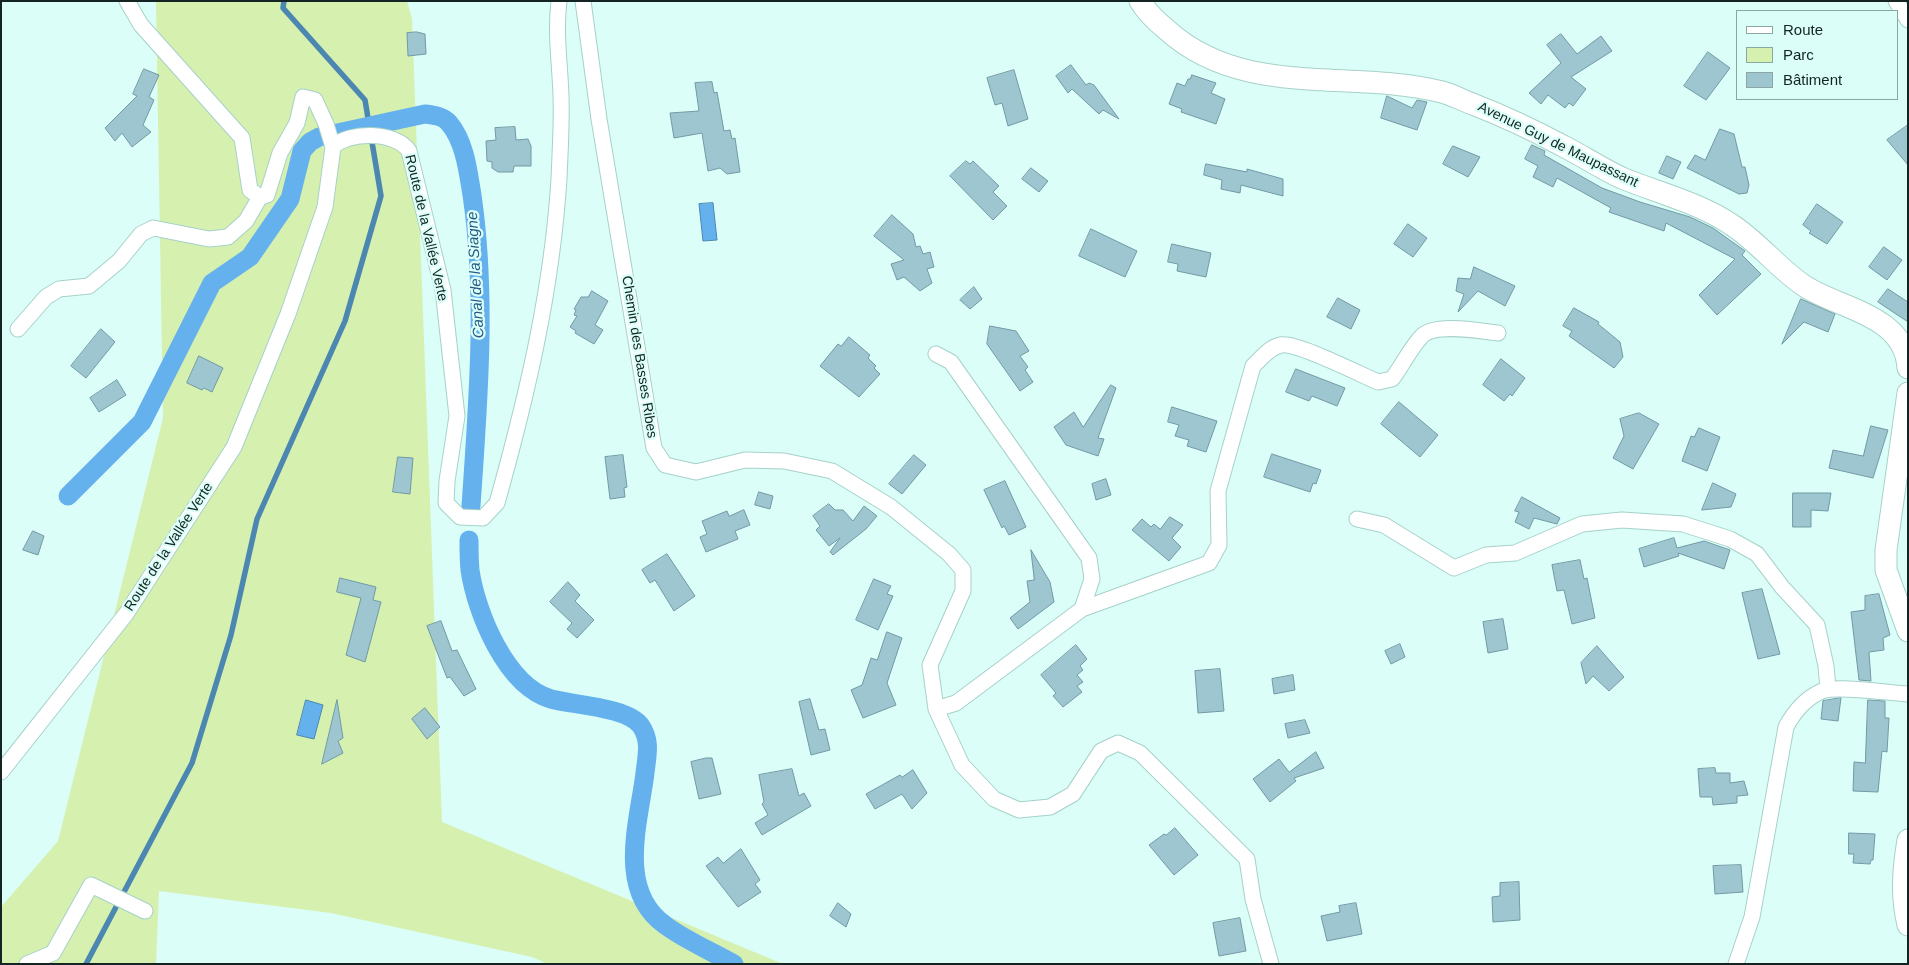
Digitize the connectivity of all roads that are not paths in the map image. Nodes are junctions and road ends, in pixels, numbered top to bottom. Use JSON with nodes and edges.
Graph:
{"nodes":[{"id":1,"x":127,"y":1,"type":"edge"},
{"id":2,"x":559,"y":1,"type":"edge"},
{"id":3,"x":583,"y":1,"type":"edge"},
{"id":4,"x":1140,"y":1,"type":"edge"},
{"id":5,"x":1896,"y":1,"type":"edge"},
{"id":6,"x":1908,"y":20,"type":"edge"},
{"id":7,"x":333,"y":147,"type":"junction"},
{"id":8,"x":260,"y":197,"type":"junction"},
{"id":9,"x":18,"y":329,"type":"dead end"},
{"id":10,"x":1498,"y":334,"type":"dead end"},
{"id":11,"x":936,"y":354,"type":"dead end"},
{"id":12,"x":1908,"y":368,"type":"edge"},
{"id":13,"x":1908,"y":393,"type":"edge"},
{"id":14,"x":1357,"y":519,"type":"dead end"},
{"id":15,"x":1082,"y":608,"type":"junction"},
{"id":16,"x":1908,"y":631,"type":"edge"},
{"id":17,"x":1828,"y":689,"type":"junction"},
{"id":18,"x":1908,"y":694,"type":"edge"},
{"id":19,"x":936,"y":709,"type":"junction"},
{"id":20,"x":1,"y":772,"type":"edge"},
{"id":21,"x":1908,"y":840,"type":"edge"},
{"id":22,"x":145,"y":911,"type":"dead end"},
{"id":23,"x":1908,"y":925,"type":"edge"},
{"id":24,"x":27,"y":964,"type":"edge"},
{"id":25,"x":1271,"y":964,"type":"edge"},
{"id":26,"x":1736,"y":964,"type":"edge"}],
"edges":[{"from":1,"to":8,"type":"street"},
{"from":2,"to":7,"type":"street","name":"Route de la Vallée Verte"},
{"from":3,"to":19,"type":"street","name":"Chemin des Basses Ribes"},
{"from":4,"to":12,"type":"main road","name":"Avenue Guy de Maupassant"},
{"from":5,"to":6,"type":"street"},
{"from":7,"to":8,"type":"street"},
{"from":7,"to":20,"type":"street","name":"Route de la Vallée Verte"},
{"from":8,"to":9,"type":"street"},
{"from":10,"to":15,"type":"street"},
{"from":11,"to":15,"type":"street"},
{"from":13,"to":16,"type":"main road"},
{"from":14,"to":17,"type":"street"},
{"from":15,"to":19,"type":"street"},
{"from":17,"to":18,"type":"street"},
{"from":17,"to":26,"type":"street"},
{"from":19,"to":25,"type":"street","name":"Chemin des Basses Ribes"},
{"from":21,"to":23,"type":"main road"},
{"from":22,"to":24,"type":"street"}]}
